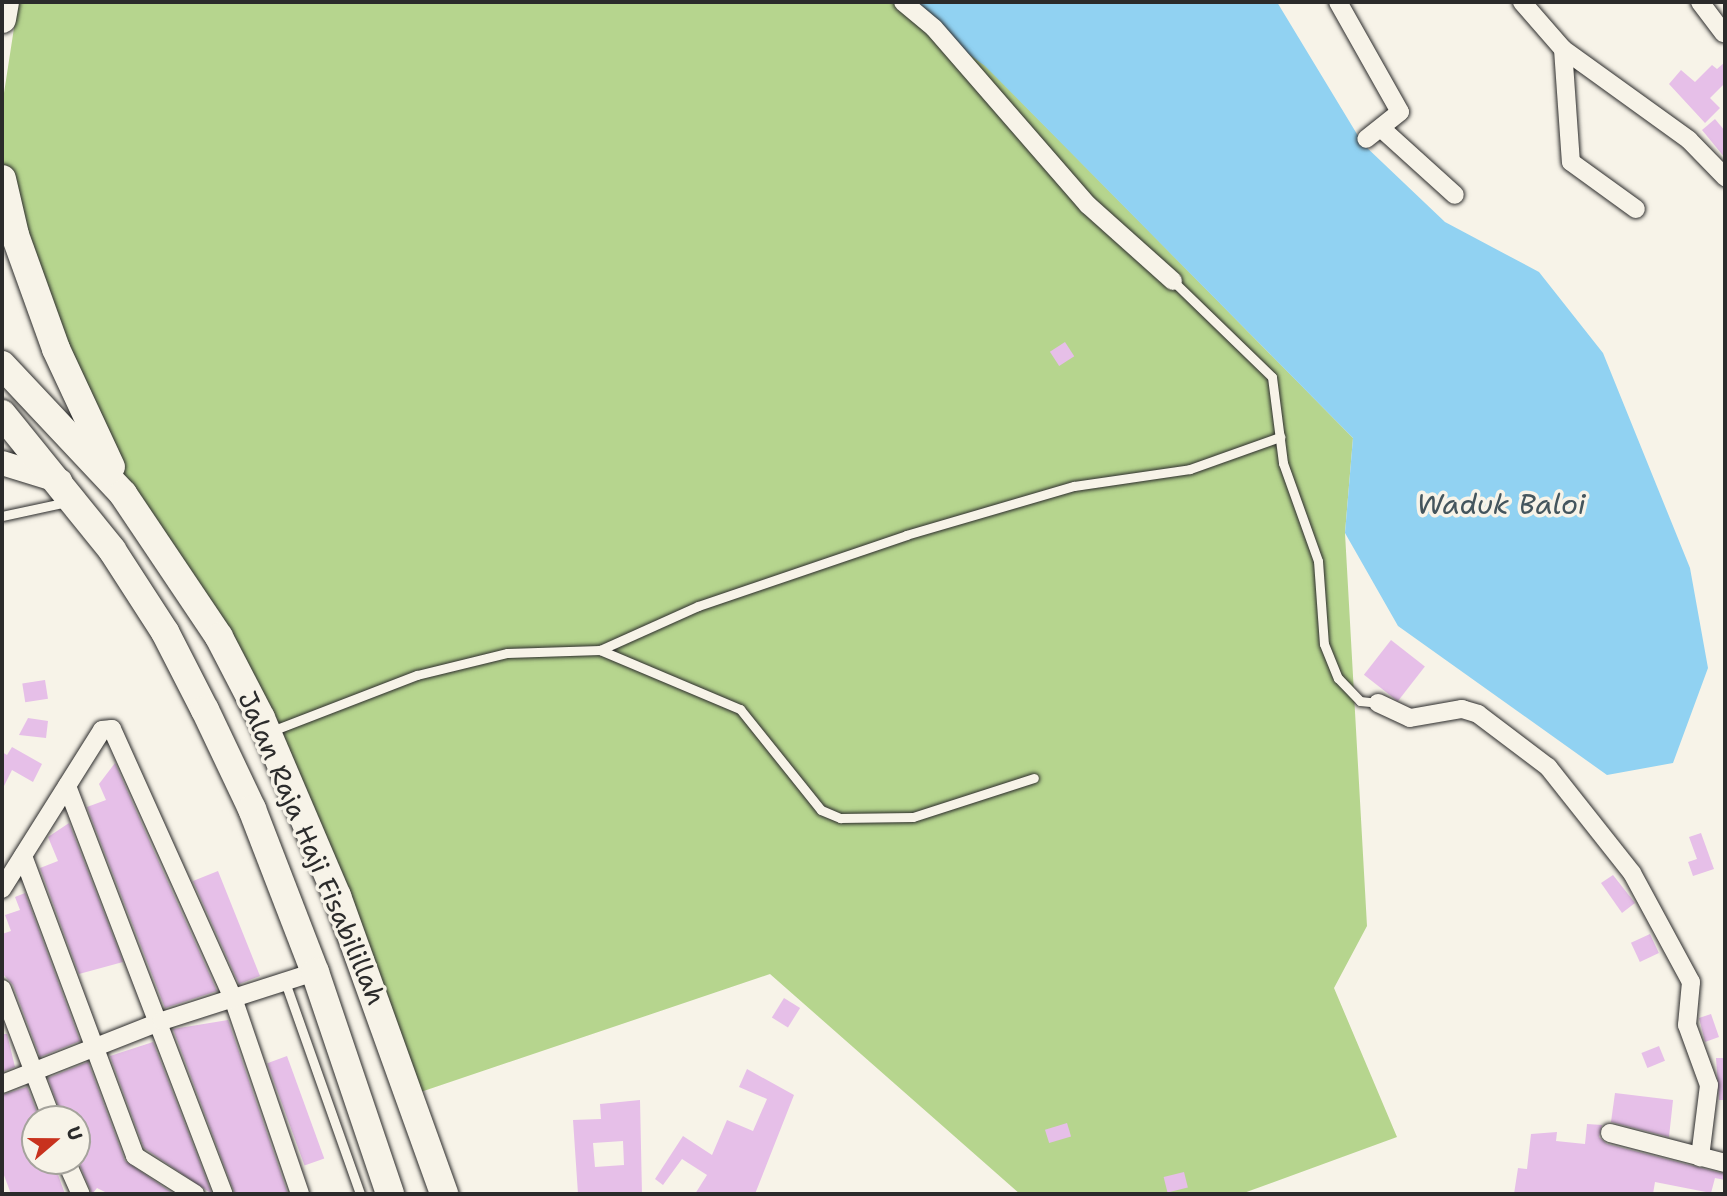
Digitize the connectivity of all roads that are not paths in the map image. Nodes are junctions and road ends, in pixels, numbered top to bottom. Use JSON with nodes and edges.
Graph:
{"nodes":[{"id":1,"x":5,"y":2,"type":"edge"},
{"id":2,"x":902,"y":2,"type":"edge"},
{"id":3,"x":1522,"y":2,"type":"edge"},
{"id":4,"x":1700,"y":2,"type":"edge"},
{"id":5,"x":1341,"y":3,"type":"edge"},
{"id":6,"x":2,"y":19,"type":"edge"},
{"id":7,"x":1723,"y":33,"type":"dead end"},
{"id":8,"x":1563,"y":48,"type":"junction"},
{"id":9,"x":1724,"y":174,"type":"edge"},
{"id":10,"x":2,"y":179,"type":"edge"},
{"id":11,"x":1455,"y":195,"type":"dead end"},
{"id":12,"x":1636,"y":209,"type":"dead end"},
{"id":13,"x":1173,"y":281,"type":"joint"},
{"id":14,"x":2,"y":365,"type":"edge"},
{"id":15,"x":2,"y":414,"type":"edge"},
{"id":16,"x":1280,"y":437,"type":"junction"},
{"id":17,"x":2,"y":463,"type":"edge"},
{"id":18,"x":68,"y":490,"type":"junction"},
{"id":19,"x":123,"y":494,"type":"junction"},
{"id":20,"x":2,"y":516,"type":"edge"},
{"id":21,"x":600,"y":650,"type":"junction"},
{"id":22,"x":1378,"y":703,"type":"joint"},
{"id":23,"x":268,"y":733,"type":"junction"},
{"id":24,"x":1034,"y":778,"type":"dead end"},
{"id":25,"x":67,"y":786,"type":"junction"},
{"id":26,"x":23,"y":856,"type":"junction"},
{"id":27,"x":2,"y":889,"type":"edge"},
{"id":28,"x":315,"y":972,"type":"junction"},
{"id":29,"x":285,"y":982,"type":"junction"},
{"id":30,"x":2,"y":989,"type":"edge"},
{"id":31,"x":234,"y":1001,"type":"junction"},
{"id":32,"x":162,"y":1021,"type":"junction"},
{"id":33,"x":97,"y":1046,"type":"junction"},
{"id":34,"x":35,"y":1071,"type":"junction"},
{"id":35,"x":2,"y":1084,"type":"edge"},
{"id":36,"x":47,"y":1105,"type":"edge"},
{"id":37,"x":1610,"y":1133,"type":"dead end"},
{"id":38,"x":1700,"y":1157,"type":"junction"},
{"id":39,"x":1725,"y":1163,"type":"edge"},
{"id":40,"x":72,"y":1175,"type":"edge"},
{"id":41,"x":81,"y":1194,"type":"edge"},
{"id":42,"x":195,"y":1194,"type":"edge"},
{"id":43,"x":224,"y":1194,"type":"edge"},
{"id":44,"x":300,"y":1194,"type":"edge"},
{"id":45,"x":360,"y":1194,"type":"edge"},
{"id":46,"x":390,"y":1194,"type":"edge"},
{"id":47,"x":444,"y":1194,"type":"edge"}],
"edges":[{"from":1,"to":6,"type":"main road"},
{"from":2,"to":13,"type":"street"},
{"from":3,"to":8,"type":"street"},
{"from":4,"to":7,"type":"street"},
{"from":5,"to":11,"type":"street"},
{"from":8,"to":9,"type":"street"},
{"from":8,"to":12,"type":"street"},
{"from":10,"to":19,"type":"main road"},
{"from":13,"to":16,"type":"lane"},
{"from":14,"to":19,"type":"main road","name":"Jalan Raja Haji Fisabilillah"},
{"from":15,"to":18,"type":"main road","name":"Jalan Raja Haji Fisabilillah"},
{"from":16,"to":21,"type":"lane"},
{"from":16,"to":22,"type":"lane"},
{"from":17,"to":18,"type":"street"},
{"from":18,"to":20,"type":"lane"},
{"from":18,"to":28,"type":"main road","name":"Jalan Raja Haji Fisabilillah"},
{"from":19,"to":23,"type":"main road","name":"Jalan Raja Haji Fisabilillah"},
{"from":21,"to":23,"type":"lane"},
{"from":21,"to":24,"type":"lane"},
{"from":22,"to":38,"type":"street"},
{"from":23,"to":47,"type":"main road","name":"Jalan Raja Haji Fisabilillah"},
{"from":25,"to":26,"type":"street"},
{"from":25,"to":31,"type":"street"},
{"from":25,"to":32,"type":"street"},
{"from":26,"to":27,"type":"street"},
{"from":26,"to":33,"type":"street"},
{"from":28,"to":29,"type":"street"},
{"from":28,"to":46,"type":"main road","name":"Jalan Raja Haji Fisabilillah"},
{"from":29,"to":31,"type":"street"},
{"from":29,"to":45,"type":"lane"},
{"from":30,"to":34,"type":"street"},
{"from":31,"to":32,"type":"street"},
{"from":31,"to":44,"type":"street"},
{"from":32,"to":33,"type":"street"},
{"from":32,"to":43,"type":"street"},
{"from":33,"to":34,"type":"street"},
{"from":33,"to":42,"type":"street"},
{"from":34,"to":35,"type":"street"},
{"from":34,"to":36,"type":"street"},
{"from":37,"to":38,"type":"street"},
{"from":38,"to":39,"type":"street"},
{"from":40,"to":41,"type":"street"}]}
